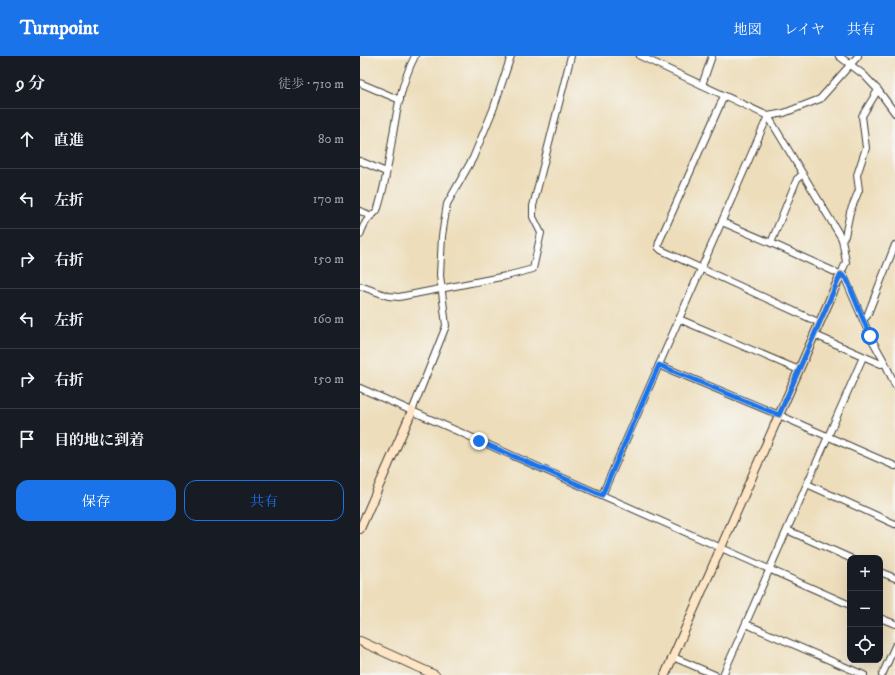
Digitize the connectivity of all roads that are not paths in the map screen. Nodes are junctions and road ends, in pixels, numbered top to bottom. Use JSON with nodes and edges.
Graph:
{"nodes":[{"id":1,"x":415,"y":56,"type":"edge"},
{"id":2,"x":511,"y":56,"type":"edge"},
{"id":3,"x":571,"y":56,"type":"edge"},
{"id":4,"x":640,"y":56,"type":"edge"},
{"id":5,"x":712,"y":56,"type":"edge"},
{"id":6,"x":839,"y":56,"type":"edge"},
{"id":7,"x":858,"y":56,"type":"edge"},
{"id":8,"x":850,"y":66,"type":"junction"},
{"id":9,"x":360,"y":83,"type":"edge"},
{"id":10,"x":702,"y":85,"type":"junction"},
{"id":11,"x":878,"y":90,"type":"junction"},
{"id":12,"x":724,"y":96,"type":"junction"},
{"id":13,"x":400,"y":100,"type":"junction"},
{"id":14,"x":895,"y":113,"type":"edge"},
{"id":15,"x":768,"y":116,"type":"junction"},
{"id":16,"x":360,"y":161,"type":"edge"},
{"id":17,"x":386,"y":172,"type":"junction"},
{"id":18,"x":803,"y":174,"type":"junction"},
{"id":19,"x":360,"y":211,"type":"edge"},
{"id":20,"x":369,"y":218,"type":"junction"},
{"id":21,"x":722,"y":222,"type":"junction"},
{"id":22,"x":360,"y":235,"type":"edge"},
{"id":23,"x":842,"y":239,"type":"junction"},
{"id":24,"x":771,"y":243,"type":"junction"},
{"id":25,"x":895,"y":245,"type":"edge"},
{"id":26,"x":701,"y":269,"type":"junction"},
{"id":27,"x":841,"y":274,"type":"junction"},
{"id":28,"x":360,"y":286,"type":"edge"},
{"id":29,"x":441,"y":287,"type":"junction"},
{"id":30,"x":679,"y":319,"type":"junction"},
{"id":31,"x":863,"y":320,"type":"junction"},
{"id":32,"x":820,"y":323,"type":"junction"},
{"id":33,"x":814,"y":335,"type":"junction"},
{"id":34,"x":863,"y":357,"type":"junction"},
{"id":35,"x":886,"y":363,"type":"junction"},
{"id":36,"x":659,"y":365,"type":"junction"},
{"id":37,"x":799,"y":370,"type":"junction"},
{"id":38,"x":895,"y":385,"type":"edge"},
{"id":39,"x":360,"y":388,"type":"edge"},
{"id":40,"x":412,"y":411,"type":"junction"},
{"id":41,"x":779,"y":415,"type":"junction"},
{"id":42,"x":828,"y":437,"type":"junction"},
{"id":43,"x":895,"y":466,"type":"edge"},
{"id":44,"x":807,"y":484,"type":"junction"},
{"id":45,"x":602,"y":495,"type":"junction"},
{"id":46,"x":895,"y":524,"type":"edge"},
{"id":47,"x":360,"y":529,"type":"edge"},
{"id":48,"x":787,"y":530,"type":"junction"},
{"id":49,"x":721,"y":548,"type":"junction"},
{"id":50,"x":847,"y":557,"type":"edge"},
{"id":51,"x":770,"y":569,"type":"junction"},
{"id":52,"x":883,"y":573,"type":"edge"},
{"id":53,"x":895,"y":578,"type":"edge"},
{"id":54,"x":847,"y":604,"type":"edge"},
{"id":55,"x":883,"y":619,"type":"edge"},
{"id":56,"x":746,"y":624,"type":"junction"},
{"id":57,"x":895,"y":624,"type":"edge"},
{"id":58,"x":360,"y":641,"type":"edge"},
{"id":59,"x":895,"y":646,"type":"edge"},
{"id":60,"x":672,"y":657,"type":"junction"},
{"id":61,"x":435,"y":675,"type":"edge"},
{"id":62,"x":665,"y":675,"type":"edge"},
{"id":63,"x":715,"y":675,"type":"edge"},
{"id":64,"x":723,"y":675,"type":"edge"},
{"id":65,"x":864,"y":675,"type":"edge"},
{"id":66,"x":882,"y":675,"type":"edge"}],
"edges":[{"from":1,"to":13,"type":"street"},
{"from":2,"to":29,"type":"street"},
{"from":3,"to":29,"type":"street"},
{"from":4,"to":10,"type":"street"},
{"from":5,"to":10,"type":"street"},
{"from":6,"to":8,"type":"street"},
{"from":7,"to":8,"type":"street"},
{"from":8,"to":11,"type":"street"},
{"from":8,"to":15,"type":"street"},
{"from":9,"to":13,"type":"street"},
{"from":10,"to":12,"type":"street"},
{"from":11,"to":14,"type":"street"},
{"from":11,"to":23,"type":"street"},
{"from":12,"to":15,"type":"street"},
{"from":12,"to":26,"type":"street"},
{"from":13,"to":17,"type":"street"},
{"from":15,"to":18,"type":"street"},
{"from":15,"to":21,"type":"street"},
{"from":16,"to":17,"type":"street"},
{"from":17,"to":20,"type":"street"},
{"from":18,"to":23,"type":"street"},
{"from":18,"to":24,"type":"street"},
{"from":19,"to":20,"type":"street"},
{"from":20,"to":22,"type":"street"},
{"from":21,"to":24,"type":"street"},
{"from":21,"to":26,"type":"street"},
{"from":23,"to":27,"type":"street"},
{"from":24,"to":27,"type":"street"},
{"from":25,"to":31,"type":"street"},
{"from":26,"to":30,"type":"street"},
{"from":26,"to":32,"type":"street"},
{"from":27,"to":31,"type":"street"},
{"from":27,"to":32,"type":"street"},
{"from":28,"to":29,"type":"street"},
{"from":29,"to":40,"type":"street"},
{"from":30,"to":36,"type":"street"},
{"from":30,"to":37,"type":"street"},
{"from":31,"to":35,"type":"street"},
{"from":32,"to":33,"type":"street"},
{"from":33,"to":34,"type":"street"},
{"from":33,"to":37,"type":"street"},
{"from":34,"to":35,"type":"street"},
{"from":34,"to":42,"type":"street"},
{"from":35,"to":38,"type":"street"},
{"from":36,"to":41,"type":"street"},
{"from":36,"to":45,"type":"street"},
{"from":37,"to":41,"type":"street"},
{"from":39,"to":40,"type":"street"},
{"from":40,"to":45,"type":"street"},
{"from":40,"to":47,"type":"street"},
{"from":41,"to":42,"type":"street"},
{"from":41,"to":49,"type":"street"},
{"from":42,"to":43,"type":"street"},
{"from":42,"to":44,"type":"street"},
{"from":44,"to":46,"type":"street"},
{"from":44,"to":48,"type":"street"},
{"from":45,"to":49,"type":"street"},
{"from":48,"to":50,"type":"street"},
{"from":48,"to":51,"type":"street"},
{"from":49,"to":51,"type":"street"},
{"from":49,"to":60,"type":"street"},
{"from":51,"to":54,"type":"street"},
{"from":51,"to":56,"type":"street"},
{"from":52,"to":53,"type":"street"},
{"from":55,"to":57,"type":"street"},
{"from":56,"to":64,"type":"street"},
{"from":56,"to":65,"type":"street"},
{"from":58,"to":61,"type":"street"},
{"from":59,"to":66,"type":"street"},
{"from":60,"to":62,"type":"street"},
{"from":60,"to":63,"type":"street"}]}
